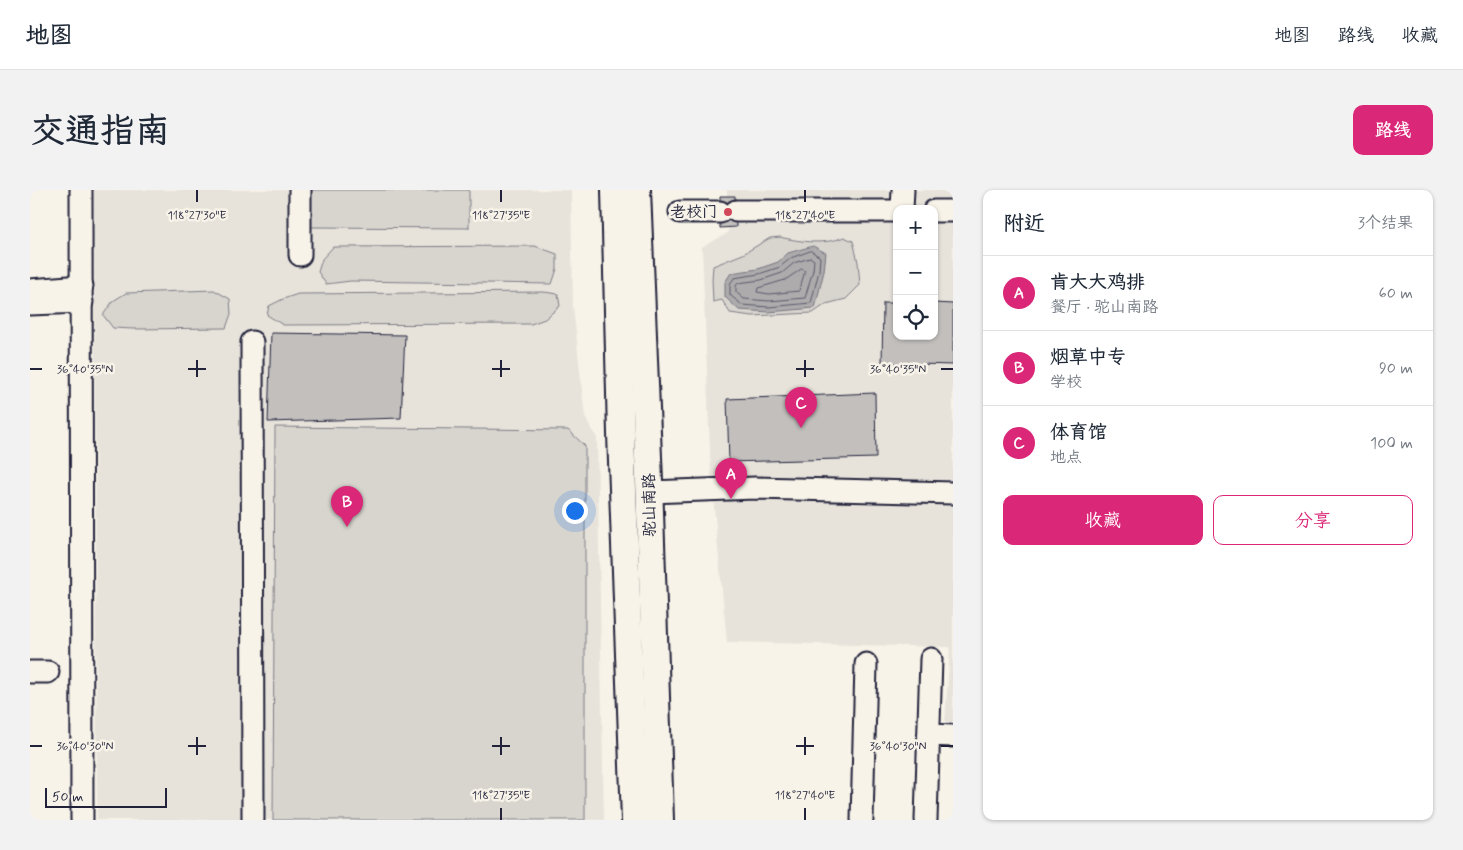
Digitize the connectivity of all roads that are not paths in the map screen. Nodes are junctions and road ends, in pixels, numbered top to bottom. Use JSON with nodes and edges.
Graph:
{"nodes":[{"id":1,"x":82,"y":190,"type":"edge"},
{"id":2,"x":300,"y":190,"type":"edge"},
{"id":3,"x":615,"y":190,"type":"edge"},
{"id":4,"x":637,"y":190,"type":"edge"},
{"id":5,"x":902,"y":190,"type":"edge"},
{"id":6,"x":902,"y":205,"type":"edge"},
{"id":7,"x":893,"y":211,"type":"edge"},
{"id":8,"x":938,"y":211,"type":"edge"},
{"id":9,"x":953,"y":211,"type":"edge"},
{"id":10,"x":680,"y":212,"type":"dead end"},
{"id":11,"x":300,"y":255,"type":"dead end"},
{"id":12,"x":30,"y":290,"type":"edge"},
{"id":13,"x":82,"y":294,"type":"junction"},
{"id":14,"x":30,"y":304,"type":"edge"},
{"id":15,"x":252,"y":342,"type":"dead end"},
{"id":16,"x":650,"y":492,"type":"junction"},
{"id":17,"x":953,"y":493,"type":"edge"},
{"id":18,"x":931,"y":659,"type":"dead end"},
{"id":19,"x":866,"y":664,"type":"dead end"},
{"id":20,"x":929,"y":735,"type":"junction"},
{"id":21,"x":953,"y":736,"type":"edge"},
{"id":22,"x":82,"y":820,"type":"edge"},
{"id":23,"x":253,"y":820,"type":"edge"},
{"id":24,"x":635,"y":820,"type":"edge"},
{"id":25,"x":660,"y":820,"type":"edge"},
{"id":26,"x":862,"y":820,"type":"edge"},
{"id":27,"x":926,"y":820,"type":"edge"}],
"edges":[{"from":1,"to":13,"type":"street"},
{"from":2,"to":11,"type":"street"},
{"from":3,"to":24,"type":"main road","name":"驼山南路"},
{"from":4,"to":16,"type":"main road","name":"驼山南路"},
{"from":5,"to":6,"type":"street"},
{"from":7,"to":10,"type":"street"},
{"from":8,"to":9,"type":"street"},
{"from":12,"to":13,"type":"street"},
{"from":13,"to":14,"type":"street"},
{"from":13,"to":22,"type":"street"},
{"from":15,"to":23,"type":"street"},
{"from":16,"to":17,"type":"street"},
{"from":16,"to":25,"type":"main road","name":"驼山南路"},
{"from":18,"to":20,"type":"street"},
{"from":19,"to":26,"type":"street"},
{"from":20,"to":21,"type":"street"},
{"from":20,"to":27,"type":"street"}]}
